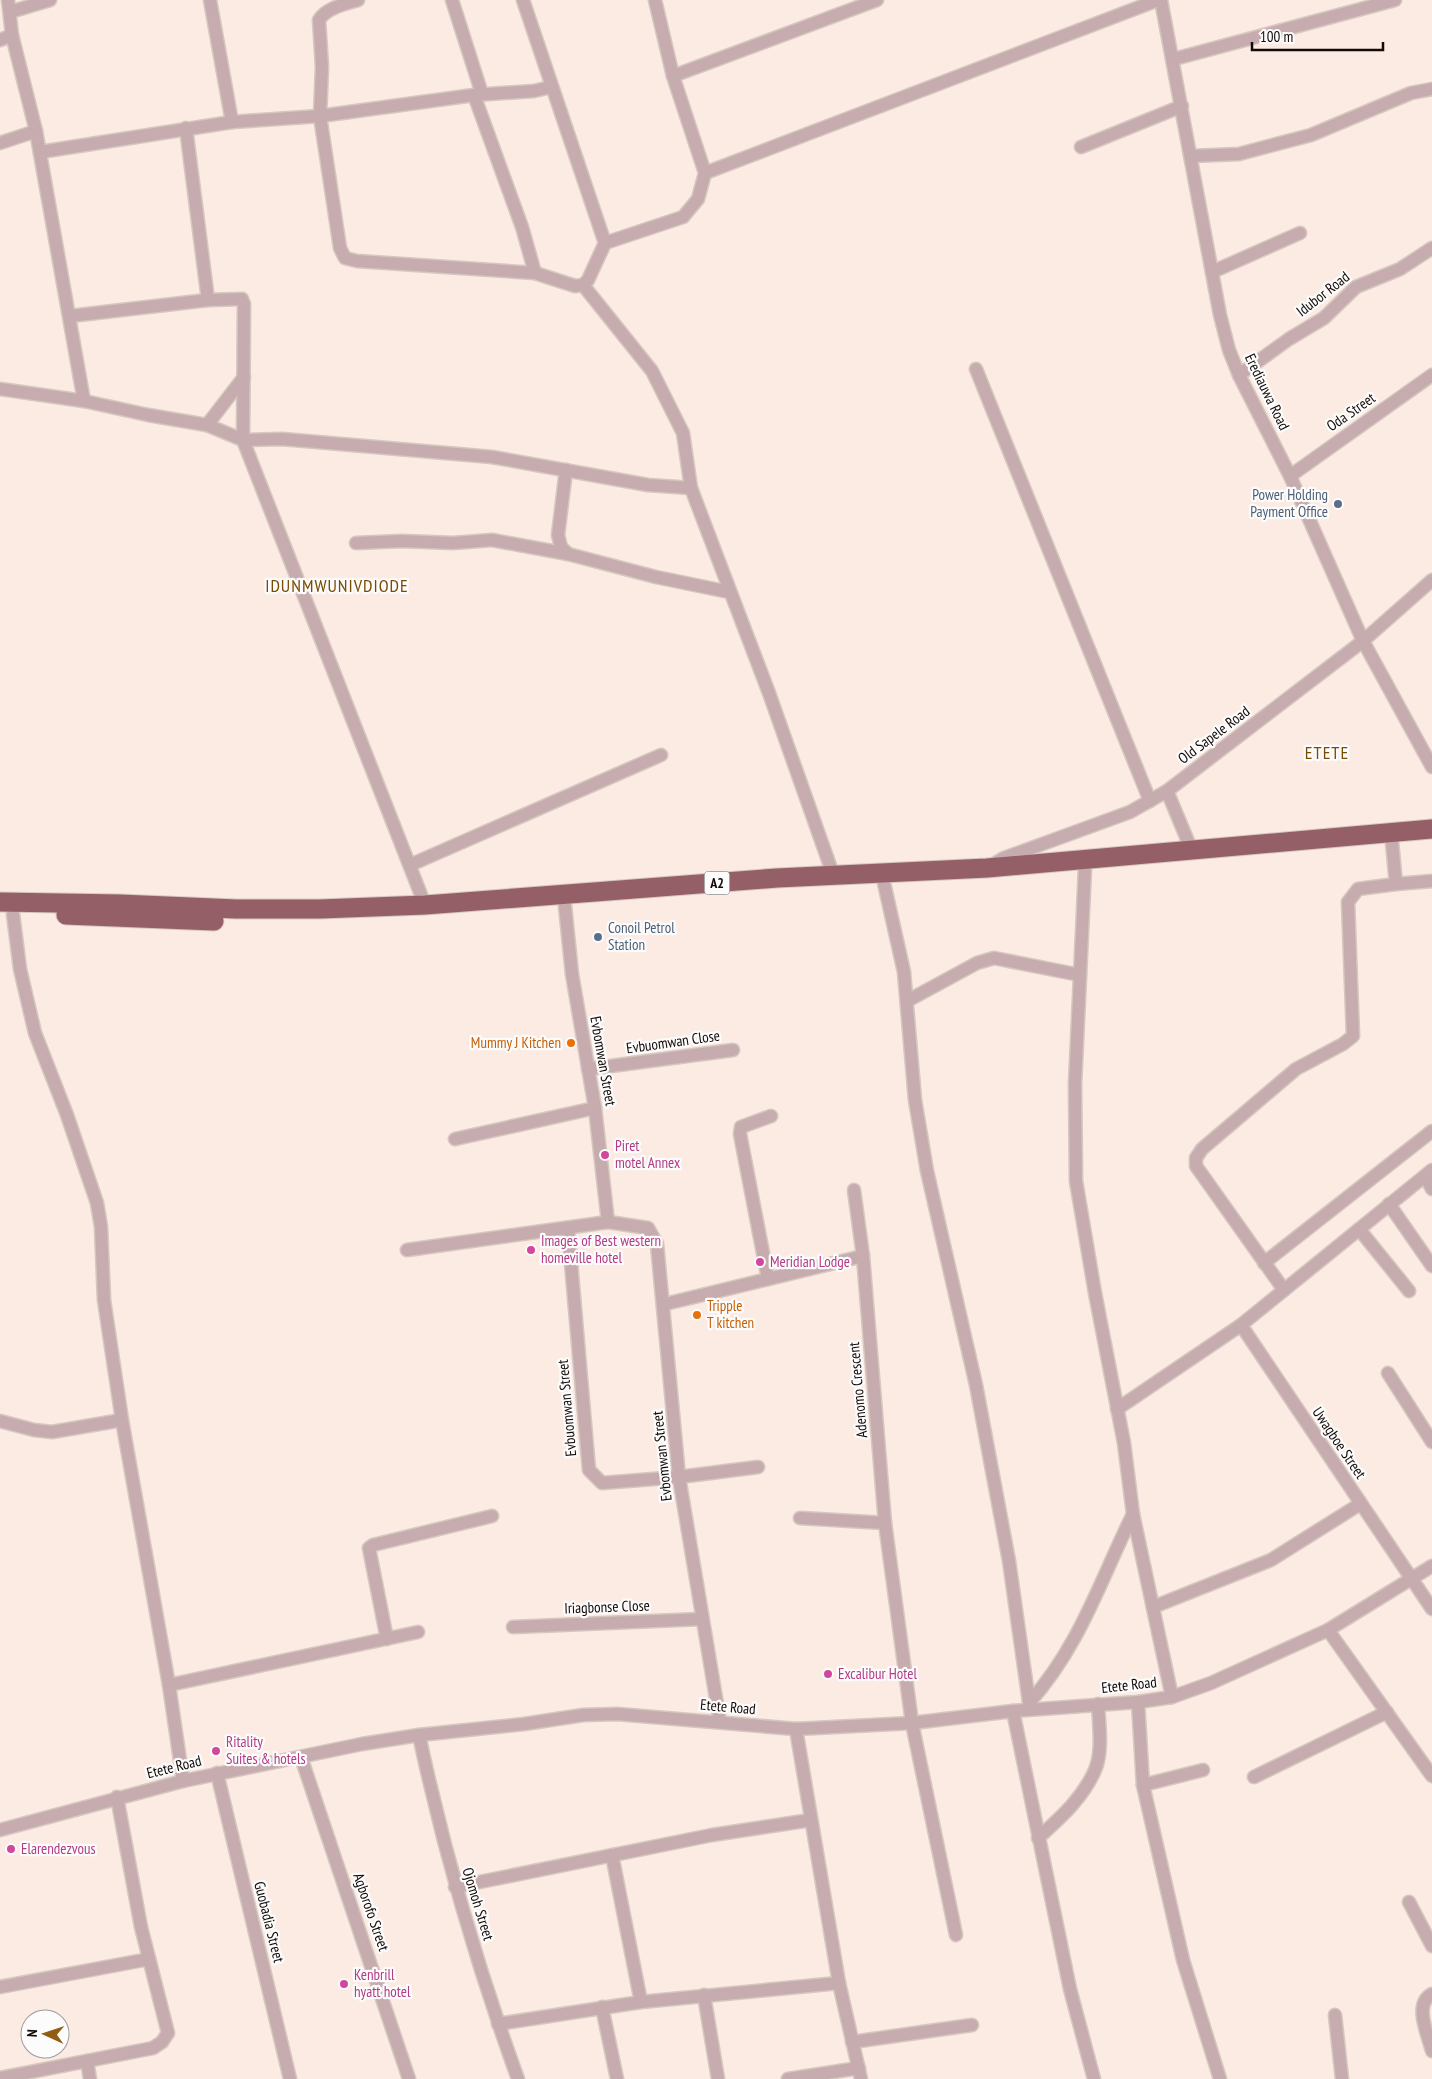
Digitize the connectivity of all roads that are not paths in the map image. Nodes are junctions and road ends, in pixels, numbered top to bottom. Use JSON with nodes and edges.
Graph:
{"nodes":[{"id":1,"x":50,"y":0,"type":"edge"},
{"id":2,"x":210,"y":0,"type":"edge"},
{"id":3,"x":358,"y":0,"type":"edge"},
{"id":4,"x":452,"y":0,"type":"edge"},
{"id":5,"x":523,"y":0,"type":"edge"},
{"id":6,"x":655,"y":0,"type":"edge"},
{"id":7,"x":877,"y":0,"type":"edge"},
{"id":8,"x":1160,"y":0,"type":"edge"},
{"id":9,"x":1394,"y":0,"type":"edge"},
{"id":10,"x":9,"y":6,"type":"edge"},
{"id":11,"x":12,"y":35,"type":"junction"},
{"id":12,"x":0,"y":40,"type":"edge"},
{"id":13,"x":1174,"y":59,"type":"junction"},
{"id":14,"x":673,"y":76,"type":"junction"},
{"id":15,"x":551,"y":87,"type":"junction"},
{"id":16,"x":1432,"y":89,"type":"edge"},
{"id":17,"x":478,"y":95,"type":"junction"},
{"id":18,"x":1182,"y":106,"type":"junction"},
{"id":19,"x":320,"y":116,"type":"junction"},
{"id":20,"x":232,"y":122,"type":"junction"},
{"id":21,"x":186,"y":128,"type":"junction"},
{"id":22,"x":36,"y":131,"type":"junction"},
{"id":23,"x":0,"y":143,"type":"edge"},
{"id":24,"x":1081,"y":147,"type":"dead end"},
{"id":25,"x":40,"y":152,"type":"junction"},
{"id":26,"x":1191,"y":156,"type":"junction"},
{"id":27,"x":705,"y":173,"type":"junction"},
{"id":28,"x":1300,"y":233,"type":"dead end"},
{"id":29,"x":606,"y":243,"type":"junction"},
{"id":30,"x":1432,"y":248,"type":"edge"},
{"id":31,"x":1212,"y":272,"type":"junction"},
{"id":32,"x":535,"y":273,"type":"junction"},
{"id":33,"x":583,"y":285,"type":"junction"},
{"id":34,"x":208,"y":300,"type":"junction"},
{"id":35,"x":70,"y":316,"type":"junction"},
{"id":36,"x":976,"y":369,"type":"dead end"},
{"id":37,"x":1240,"y":375,"type":"junction"},
{"id":38,"x":1432,"y":375,"type":"edge"},
{"id":39,"x":244,"y":377,"type":"junction"},
{"id":40,"x":0,"y":389,"type":"edge"},
{"id":41,"x":84,"y":400,"type":"junction"},
{"id":42,"x":207,"y":425,"type":"junction"},
{"id":43,"x":243,"y":440,"type":"junction"},
{"id":44,"x":566,"y":470,"type":"junction"},
{"id":45,"x":1290,"y":476,"type":"junction"},
{"id":46,"x":691,"y":488,"type":"junction"},
{"id":47,"x":356,"y":543,"type":"dead end"},
{"id":48,"x":568,"y":554,"type":"junction"},
{"id":49,"x":1432,"y":580,"type":"edge"},
{"id":50,"x":729,"y":592,"type":"junction"},
{"id":51,"x":1363,"y":641,"type":"junction"},
{"id":52,"x":661,"y":755,"type":"dead end"},
{"id":53,"x":1432,"y":767,"type":"edge"},
{"id":54,"x":1167,"y":790,"type":"junction"},
{"id":55,"x":1150,"y":801,"type":"junction"},
{"id":56,"x":1432,"y":829,"type":"edge"},
{"id":57,"x":1432,"y":840,"type":"edge"},
{"id":58,"x":1392,"y":842,"type":"junction"},
{"id":59,"x":1192,"y":852,"type":"junction"},
{"id":60,"x":410,"y":865,"type":"junction"},
{"id":61,"x":987,"y":868,"type":"junction"},
{"id":62,"x":1085,"y":868,"type":"junction"},
{"id":63,"x":834,"y":877,"type":"junction"},
{"id":64,"x":1432,"y":881,"type":"edge"},
{"id":65,"x":884,"y":883,"type":"junction"},
{"id":66,"x":1396,"y":884,"type":"junction"},
{"id":67,"x":425,"y":905,"type":"junction"},
{"id":68,"x":566,"y":906,"type":"junction"},
{"id":69,"x":4,"y":910,"type":"edge"},
{"id":70,"x":172,"y":914,"type":"junction"},
{"id":71,"x":1080,"y":975,"type":"junction"},
{"id":72,"x":907,"y":1001,"type":"junction"},
{"id":73,"x":733,"y":1050,"type":"dead end"},
{"id":74,"x":588,"y":1069,"type":"junction"},
{"id":75,"x":595,"y":1108,"type":"junction"},
{"id":76,"x":771,"y":1116,"type":"dead end"},
{"id":77,"x":1432,"y":1131,"type":"edge"},
{"id":78,"x":455,"y":1139,"type":"dead end"},
{"id":79,"x":1428,"y":1173,"type":"edge"},
{"id":80,"x":1432,"y":1189,"type":"edge"},
{"id":81,"x":854,"y":1190,"type":"dead end"},
{"id":82,"x":1389,"y":1204,"type":"junction"},
{"id":83,"x":608,"y":1222,"type":"junction"},
{"id":84,"x":568,"y":1228,"type":"junction"},
{"id":85,"x":1359,"y":1229,"type":"junction"},
{"id":86,"x":407,"y":1250,"type":"dead end"},
{"id":87,"x":863,"y":1256,"type":"junction"},
{"id":88,"x":1264,"y":1263,"type":"junction"},
{"id":89,"x":1432,"y":1266,"type":"edge"},
{"id":90,"x":768,"y":1279,"type":"junction"},
{"id":91,"x":1284,"y":1290,"type":"junction"},
{"id":92,"x":1409,"y":1291,"type":"dead end"},
{"id":93,"x":664,"y":1304,"type":"junction"},
{"id":94,"x":1240,"y":1325,"type":"junction"},
{"id":95,"x":1388,"y":1374,"type":"dead end"},
{"id":96,"x":1117,"y":1409,"type":"junction"},
{"id":97,"x":122,"y":1420,"type":"junction"},
{"id":98,"x":0,"y":1421,"type":"edge"},
{"id":99,"x":1432,"y":1442,"type":"edge"},
{"id":100,"x":758,"y":1467,"type":"dead end"},
{"id":101,"x":679,"y":1477,"type":"junction"},
{"id":102,"x":1360,"y":1504,"type":"junction"},
{"id":103,"x":1133,"y":1514,"type":"junction"},
{"id":104,"x":492,"y":1516,"type":"dead end"},
{"id":105,"x":800,"y":1518,"type":"dead end"},
{"id":106,"x":885,"y":1523,"type":"junction"},
{"id":107,"x":1432,"y":1566,"type":"edge"},
{"id":108,"x":1410,"y":1579,"type":"junction"},
{"id":109,"x":1153,"y":1607,"type":"junction"},
{"id":110,"x":1432,"y":1609,"type":"edge"},
{"id":111,"x":702,"y":1619,"type":"junction"},
{"id":112,"x":513,"y":1627,"type":"dead end"},
{"id":113,"x":1328,"y":1630,"type":"junction"},
{"id":114,"x":418,"y":1632,"type":"dead end"},
{"id":115,"x":387,"y":1639,"type":"junction"},
{"id":116,"x":169,"y":1686,"type":"junction"},
{"id":117,"x":1172,"y":1697,"type":"junction"},
{"id":118,"x":1138,"y":1702,"type":"junction"},
{"id":119,"x":1098,"y":1704,"type":"junction"},
{"id":120,"x":1030,"y":1706,"type":"junction"},
{"id":121,"x":1013,"y":1711,"type":"junction"},
{"id":122,"x":1387,"y":1712,"type":"junction"},
{"id":123,"x":720,"y":1722,"type":"junction"},
{"id":124,"x":912,"y":1723,"type":"junction"},
{"id":125,"x":796,"y":1729,"type":"junction"},
{"id":126,"x":419,"y":1735,"type":"junction"},
{"id":127,"x":301,"y":1757,"type":"junction"},
{"id":128,"x":1203,"y":1770,"type":"dead end"},
{"id":129,"x":216,"y":1773,"type":"junction"},
{"id":130,"x":1432,"y":1776,"type":"edge"},
{"id":131,"x":1254,"y":1777,"type":"dead end"},
{"id":132,"x":182,"y":1781,"type":"junction"},
{"id":133,"x":1143,"y":1785,"type":"junction"},
{"id":134,"x":116,"y":1798,"type":"junction"},
{"id":135,"x":810,"y":1820,"type":"junction"},
{"id":136,"x":0,"y":1830,"type":"edge"},
{"id":137,"x":1038,"y":1838,"type":"junction"},
{"id":138,"x":612,"y":1855,"type":"junction"},
{"id":139,"x":455,"y":1886,"type":"junction"},
{"id":140,"x":1409,"y":1902,"type":"dead end"},
{"id":141,"x":956,"y":1935,"type":"dead end"},
{"id":142,"x":1432,"y":1946,"type":"edge"},
{"id":143,"x":150,"y":1959,"type":"junction"},
{"id":144,"x":839,"y":1983,"type":"junction"},
{"id":145,"x":0,"y":1987,"type":"edge"},
{"id":146,"x":1432,"y":1994,"type":"edge"},
{"id":147,"x":704,"y":1995,"type":"junction"},
{"id":148,"x":641,"y":2002,"type":"junction"},
{"id":149,"x":602,"y":2008,"type":"junction"},
{"id":150,"x":1335,"y":2015,"type":"dead end"},
{"id":151,"x":498,"y":2024,"type":"junction"},
{"id":152,"x":972,"y":2025,"type":"dead end"},
{"id":153,"x":852,"y":2042,"type":"junction"},
{"id":154,"x":1432,"y":2051,"type":"edge"},
{"id":155,"x":87,"y":2061,"type":"junction"},
{"id":156,"x":860,"y":2073,"type":"edge"},
{"id":157,"x":0,"y":2078,"type":"edge"},
{"id":158,"x":90,"y":2079,"type":"edge"},
{"id":159,"x":290,"y":2079,"type":"edge"},
{"id":160,"x":409,"y":2079,"type":"edge"},
{"id":161,"x":518,"y":2079,"type":"edge"},
{"id":162,"x":618,"y":2079,"type":"edge"},
{"id":163,"x":718,"y":2079,"type":"edge"},
{"id":164,"x":788,"y":2079,"type":"edge"},
{"id":165,"x":1094,"y":2079,"type":"edge"},
{"id":166,"x":1220,"y":2079,"type":"edge"},
{"id":167,"x":1342,"y":2079,"type":"edge"}],
"edges":[{"from":1,"to":10,"type":"street"},
{"from":2,"to":20,"type":"street"},
{"from":3,"to":19,"type":"street"},
{"from":4,"to":17,"type":"street"},
{"from":5,"to":15,"type":"street"},
{"from":6,"to":14,"type":"street"},
{"from":7,"to":14,"type":"street"},
{"from":8,"to":13,"type":"street","name":"Erediauwa Road"},
{"from":8,"to":27,"type":"street"},
{"from":9,"to":13,"type":"street"},
{"from":10,"to":11,"type":"street"},
{"from":11,"to":12,"type":"street"},
{"from":11,"to":22,"type":"street"},
{"from":13,"to":18,"type":"street","name":"Erediauwa Road"},
{"from":14,"to":27,"type":"street"},
{"from":15,"to":17,"type":"street"},
{"from":15,"to":29,"type":"street"},
{"from":16,"to":26,"type":"street"},
{"from":17,"to":19,"type":"street"},
{"from":17,"to":32,"type":"street"},
{"from":18,"to":24,"type":"street"},
{"from":18,"to":26,"type":"street","name":"Erediauwa Road"},
{"from":19,"to":20,"type":"street"},
{"from":19,"to":32,"type":"street"},
{"from":20,"to":21,"type":"street"},
{"from":21,"to":25,"type":"street"},
{"from":21,"to":34,"type":"street"},
{"from":22,"to":23,"type":"street"},
{"from":22,"to":25,"type":"street"},
{"from":25,"to":35,"type":"street"},
{"from":26,"to":31,"type":"street","name":"Erediauwa Road"},
{"from":27,"to":29,"type":"street"},
{"from":28,"to":31,"type":"street"},
{"from":29,"to":33,"type":"street"},
{"from":30,"to":37,"type":"street","name":"Idubor Road"},
{"from":31,"to":37,"type":"street","name":"Erediauwa Road"},
{"from":32,"to":33,"type":"street"},
{"from":33,"to":46,"type":"street"},
{"from":34,"to":35,"type":"street"},
{"from":34,"to":39,"type":"street"},
{"from":35,"to":41,"type":"street"},
{"from":36,"to":55,"type":"street"},
{"from":37,"to":45,"type":"street","name":"Erediauwa Road"},
{"from":38,"to":45,"type":"street","name":"Oda Street"},
{"from":39,"to":42,"type":"street"},
{"from":39,"to":43,"type":"street"},
{"from":40,"to":41,"type":"street"},
{"from":41,"to":42,"type":"street"},
{"from":42,"to":43,"type":"street"},
{"from":43,"to":44,"type":"street"},
{"from":43,"to":60,"type":"street"},
{"from":44,"to":46,"type":"street"},
{"from":44,"to":48,"type":"street"},
{"from":45,"to":51,"type":"street","name":"Erediauwa Road"},
{"from":46,"to":50,"type":"street"},
{"from":47,"to":48,"type":"street"},
{"from":48,"to":50,"type":"street"},
{"from":49,"to":51,"type":"street","name":"Old Sapele Road"},
{"from":50,"to":63,"type":"street"},
{"from":51,"to":53,"type":"street","name":"Erediauwa Road"},
{"from":51,"to":54,"type":"street","name":"Old Sapele Road"},
{"from":52,"to":60,"type":"street"},
{"from":54,"to":55,"type":"street","name":"Old Sapele Road"},
{"from":54,"to":59,"type":"street"},
{"from":55,"to":61,"type":"street","name":"Old Sapele Road"},
{"from":56,"to":59,"type":"highway","number":"A2"},
{"from":57,"to":58,"type":"highway","number":"A2"},
{"from":58,"to":62,"type":"highway","number":"A2"},
{"from":58,"to":66,"type":"street"},
{"from":59,"to":61,"type":"highway","number":"A2"},
{"from":60,"to":67,"type":"street"},
{"from":61,"to":63,"type":"highway","number":"A2"},
{"from":62,"to":65,"type":"highway","number":"A2"},
{"from":62,"to":71,"type":"street"},
{"from":63,"to":67,"type":"highway","number":"A2"},
{"from":64,"to":66,"type":"street"},
{"from":65,"to":68,"type":"highway","number":"A2"},
{"from":65,"to":72,"type":"street"},
{"from":66,"to":88,"type":"street"},
{"from":67,"to":70,"type":"highway","number":"A2"},
{"from":68,"to":70,"type":"highway","number":"A2"},
{"from":68,"to":74,"type":"street","name":"Evbomwan Street"},
{"from":69,"to":70,"type":"highway","number":"A2"},
{"from":69,"to":97,"type":"street"},
{"from":71,"to":72,"type":"street"},
{"from":71,"to":96,"type":"street"},
{"from":72,"to":120,"type":"street"},
{"from":73,"to":74,"type":"street","name":"Evbuomwan Close"},
{"from":74,"to":75,"type":"street","name":"Evbomwan Street"},
{"from":75,"to":78,"type":"street"},
{"from":75,"to":83,"type":"street","name":"Evbomwan Street"},
{"from":76,"to":90,"type":"street"},
{"from":77,"to":88,"type":"street"},
{"from":79,"to":80,"type":"street"},
{"from":79,"to":82,"type":"street"},
{"from":81,"to":87,"type":"street","name":"Adenomo Crescent"},
{"from":82,"to":85,"type":"street"},
{"from":82,"to":89,"type":"street"},
{"from":83,"to":84,"type":"street","name":"Evbomwan Street"},
{"from":83,"to":93,"type":"street","name":"Evbomwan Street"},
{"from":84,"to":86,"type":"street","name":"Evbomwan Street"},
{"from":84,"to":101,"type":"street","name":"Evbuomwan Street"},
{"from":85,"to":91,"type":"street"},
{"from":85,"to":92,"type":"street"},
{"from":87,"to":90,"type":"street"},
{"from":87,"to":106,"type":"street","name":"Adenomo Crescent"},
{"from":88,"to":91,"type":"street"},
{"from":90,"to":93,"type":"street"},
{"from":91,"to":94,"type":"street"},
{"from":93,"to":101,"type":"street","name":"Evbomwan Street"},
{"from":94,"to":96,"type":"street"},
{"from":94,"to":102,"type":"street","name":"Uwagboe Street"},
{"from":95,"to":99,"type":"street"},
{"from":96,"to":103,"type":"street"},
{"from":97,"to":98,"type":"street"},
{"from":97,"to":116,"type":"street"},
{"from":100,"to":101,"type":"street","name":"Evbuomwan Street"},
{"from":101,"to":111,"type":"street","name":"Evbomwan Street"},
{"from":102,"to":108,"type":"street","name":"Uwagboe Street"},
{"from":102,"to":109,"type":"street"},
{"from":103,"to":109,"type":"street"},
{"from":103,"to":120,"type":"street"},
{"from":104,"to":115,"type":"street"},
{"from":105,"to":106,"type":"street"},
{"from":106,"to":124,"type":"street","name":"Adenomo Crescent"},
{"from":107,"to":108,"type":"street","name":"Etete Road"},
{"from":108,"to":110,"type":"street","name":"Uwagboe Street"},
{"from":108,"to":113,"type":"street","name":"Etete Road"},
{"from":109,"to":117,"type":"street"},
{"from":111,"to":112,"type":"street","name":"Iriagbonse Close"},
{"from":111,"to":123,"type":"street","name":"Evbomwan Street"},
{"from":113,"to":117,"type":"street","name":"Etete Road"},
{"from":113,"to":122,"type":"street"},
{"from":114,"to":115,"type":"street"},
{"from":115,"to":116,"type":"street"},
{"from":116,"to":132,"type":"street"},
{"from":117,"to":118,"type":"street","name":"Etete Road"},
{"from":118,"to":119,"type":"street","name":"Etete Road"},
{"from":118,"to":133,"type":"street"},
{"from":119,"to":120,"type":"street","name":"Etete Road"},
{"from":119,"to":137,"type":"street"},
{"from":120,"to":121,"type":"street","name":"Etete Road"},
{"from":121,"to":124,"type":"street","name":"Etete Road"},
{"from":121,"to":137,"type":"street"},
{"from":122,"to":130,"type":"street"},
{"from":122,"to":131,"type":"street"},
{"from":123,"to":125,"type":"street","name":"Etete Road"},
{"from":123,"to":126,"type":"street","name":"Etete Road"},
{"from":124,"to":125,"type":"street","name":"Etete Road"},
{"from":124,"to":141,"type":"street","name":"Adenomo Crescent"},
{"from":125,"to":135,"type":"street"},
{"from":126,"to":127,"type":"street","name":"Etete Road"},
{"from":126,"to":139,"type":"street","name":"Ojomoh Street"},
{"from":127,"to":129,"type":"street","name":"Etete Road"},
{"from":127,"to":160,"type":"street","name":"Agborofo Street"},
{"from":128,"to":133,"type":"street"},
{"from":129,"to":132,"type":"street","name":"Etete Road"},
{"from":129,"to":159,"type":"street","name":"Guobadia Street"},
{"from":132,"to":134,"type":"street","name":"Etete Road"},
{"from":133,"to":166,"type":"street"},
{"from":134,"to":136,"type":"street","name":"Etete Road"},
{"from":134,"to":143,"type":"street"},
{"from":135,"to":138,"type":"street"},
{"from":135,"to":144,"type":"street"},
{"from":137,"to":165,"type":"street"},
{"from":138,"to":139,"type":"street"},
{"from":138,"to":148,"type":"street"},
{"from":139,"to":151,"type":"street","name":"Ojomoh Street"},
{"from":140,"to":142,"type":"street"},
{"from":143,"to":145,"type":"street"},
{"from":143,"to":155,"type":"street"},
{"from":144,"to":147,"type":"street"},
{"from":144,"to":153,"type":"street"},
{"from":146,"to":154,"type":"street"},
{"from":147,"to":148,"type":"street"},
{"from":147,"to":163,"type":"street"},
{"from":148,"to":149,"type":"street"},
{"from":149,"to":151,"type":"street"},
{"from":149,"to":162,"type":"street"},
{"from":150,"to":167,"type":"street"},
{"from":151,"to":161,"type":"street","name":"Ojomoh Street"},
{"from":152,"to":153,"type":"street"},
{"from":153,"to":156,"type":"street"},
{"from":155,"to":157,"type":"street"},
{"from":155,"to":158,"type":"street"},
{"from":156,"to":164,"type":"street"}]}
